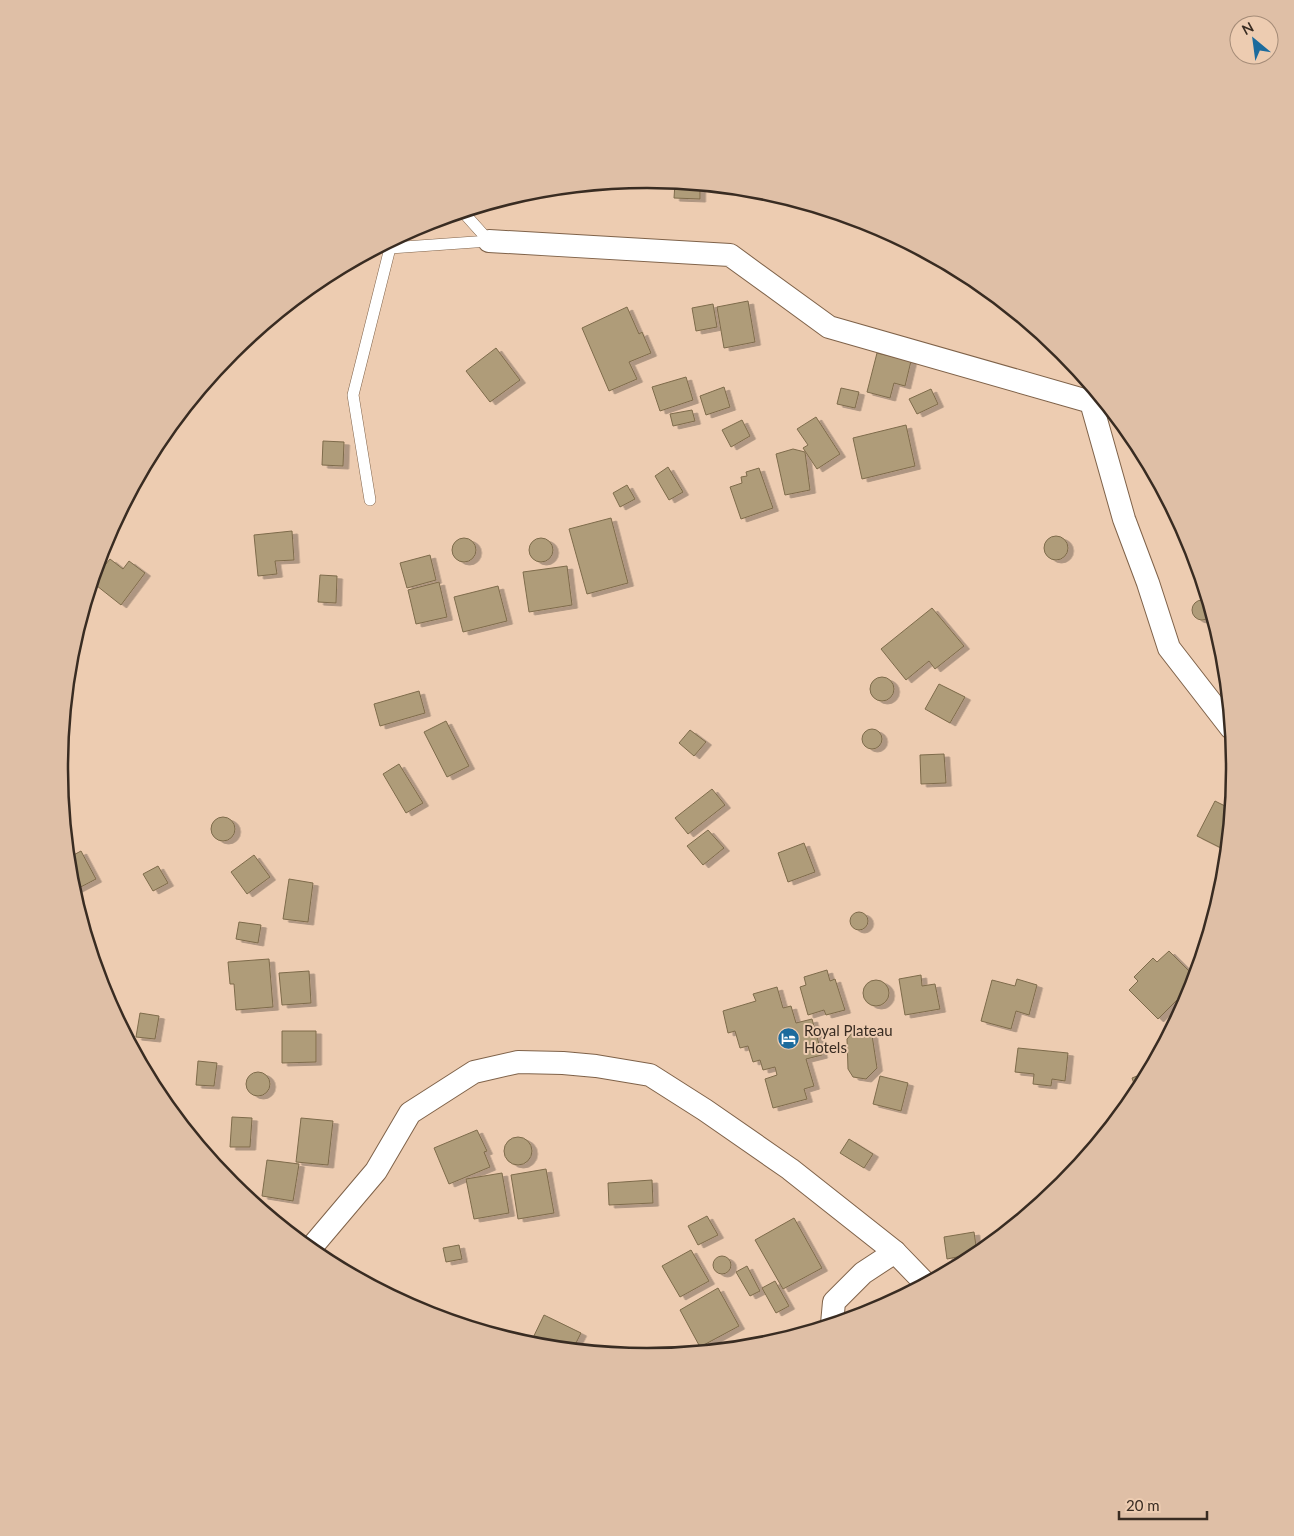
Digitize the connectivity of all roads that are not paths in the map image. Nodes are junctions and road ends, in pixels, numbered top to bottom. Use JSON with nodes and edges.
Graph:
{"nodes":[{"id":1,"x":467,"y":217,"type":"edge"},
{"id":2,"x":488,"y":241,"type":"junction"},
{"id":3,"x":394,"y":247,"type":"edge"},
{"id":4,"x":385,"y":251,"type":"edge"},
{"id":5,"x":1097,"y":403,"type":"edge"},
{"id":6,"x":1098,"y":405,"type":"edge"},
{"id":7,"x":370,"y":500,"type":"dead end"},
{"id":8,"x":1224,"y":719,"type":"edge"},
{"id":9,"x":315,"y":1243,"type":"edge"},
{"id":10,"x":895,"y":1252,"type":"junction"},
{"id":11,"x":921,"y":1279,"type":"edge"},
{"id":12,"x":833,"y":1317,"type":"edge"}],
"edges":[{"from":1,"to":2,"type":"lane"},
{"from":2,"to":3,"type":"lane"},
{"from":2,"to":5,"type":"street"},
{"from":4,"to":7,"type":"lane"},
{"from":6,"to":8,"type":"street"},
{"from":9,"to":10,"type":"street"},
{"from":10,"to":11,"type":"street"},
{"from":10,"to":12,"type":"street"}]}
